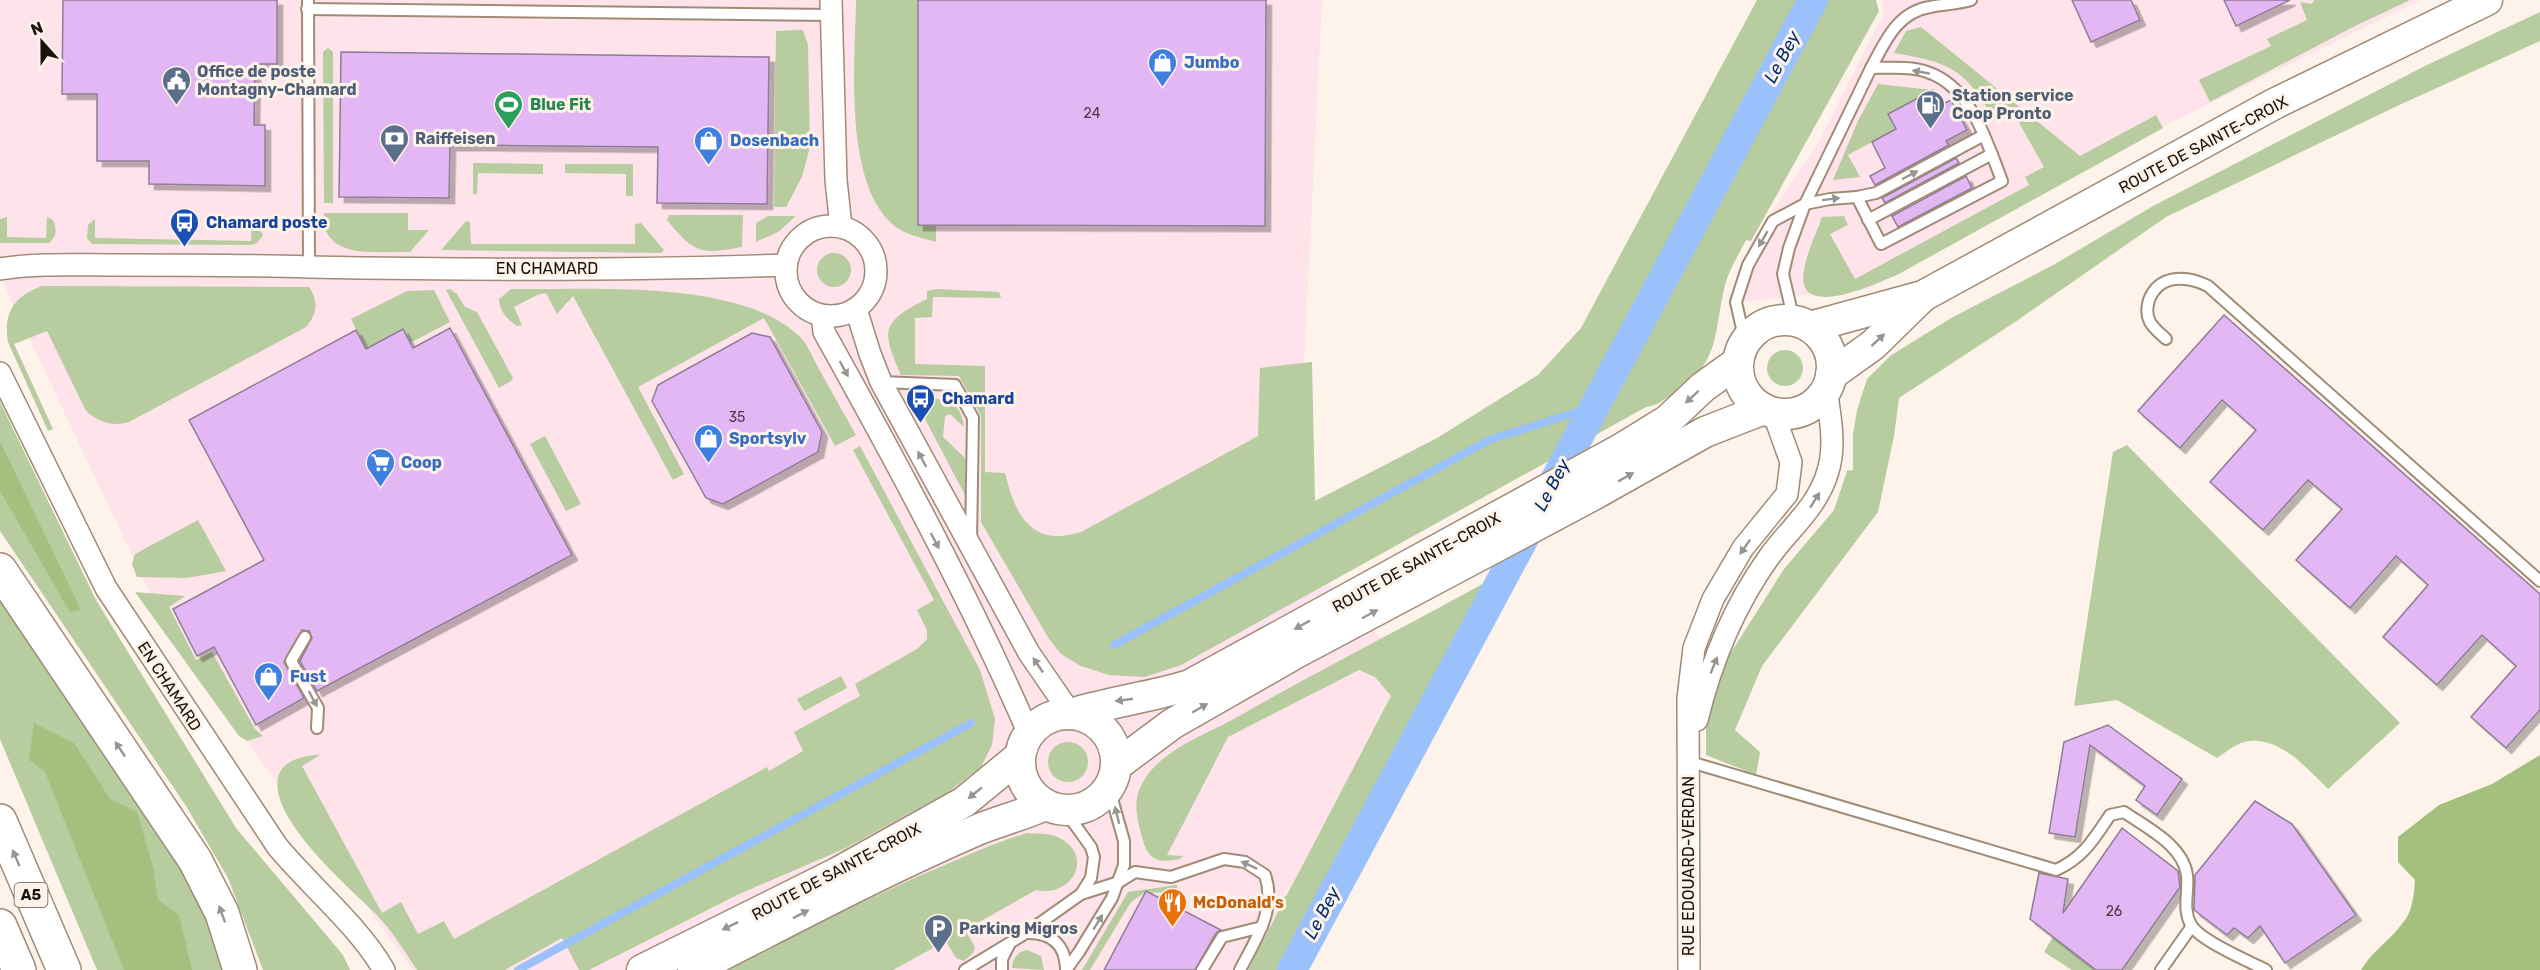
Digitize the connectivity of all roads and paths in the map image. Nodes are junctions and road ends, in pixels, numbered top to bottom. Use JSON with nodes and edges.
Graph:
{"nodes":[{"id":1,"x":543,"y":0,"type":"edge"},
{"id":2,"x":1971,"y":0,"type":"edge"},
{"id":3,"x":2487,"y":0,"type":"edge"},
{"id":4,"x":308,"y":5,"type":"edge"},
{"id":5,"x":831,"y":8,"type":"edge"},
{"id":6,"x":543,"y":12,"type":"junction"},
{"id":7,"x":1871,"y":68,"type":"junction"},
{"id":8,"x":1984,"y":135,"type":"junction"},
{"id":9,"x":1992,"y":154,"type":"junction"},
{"id":10,"x":1857,"y":197,"type":"junction"},
{"id":11,"x":1805,"y":204,"type":"junction"},
{"id":12,"x":1868,"y":220,"type":"junction"},
{"id":13,"x":841,"y":227,"type":"junction"},
{"id":14,"x":786,"y":264,"type":"junction"},
{"id":15,"x":309,"y":267,"type":"junction"},
{"id":16,"x":0,"y":270,"type":"edge"},
{"id":17,"x":1923,"y":296,"type":"junction"},
{"id":18,"x":856,"y":309,"type":"junction"},
{"id":19,"x":822,"y":316,"type":"junction"},
{"id":20,"x":1802,"y":324,"type":"junction"},
{"id":21,"x":2166,"y":339,"type":"dead end"},
{"id":22,"x":1742,"y":352,"type":"junction"},
{"id":23,"x":0,"y":373,"type":"edge"},
{"id":24,"x":881,"y":382,"type":"junction"},
{"id":25,"x":1829,"y":382,"type":"junction"},
{"id":26,"x":1769,"y":410,"type":"junction"},
{"id":27,"x":970,"y":548,"type":"junction"},
{"id":28,"x":0,"y":570,"type":"edge"},
{"id":29,"x":2540,"y":580,"type":"edge"},
{"id":30,"x":305,"y":637,"type":"dead end"},
{"id":31,"x":1071,"y":714,"type":"junction"},
{"id":32,"x":317,"y":728,"type":"dead end"},
{"id":33,"x":1024,"y":745,"type":"junction"},
{"id":34,"x":1688,"y":761,"type":"junction"},
{"id":35,"x":1113,"y":776,"type":"junction"},
{"id":36,"x":1055,"y":808,"type":"junction"},
{"id":37,"x":0,"y":820,"type":"edge"},
{"id":38,"x":1124,"y":854,"type":"junction"},
{"id":39,"x":1135,"y":872,"type":"junction"},
{"id":40,"x":1119,"y":882,"type":"junction"},
{"id":41,"x":1082,"y":894,"type":"junction"},
{"id":42,"x":0,"y":926,"type":"edge"},
{"id":43,"x":2192,"y":926,"type":"junction"},
{"id":44,"x":1262,"y":927,"type":"junction"},
{"id":45,"x":1026,"y":933,"type":"junction"},
{"id":46,"x":1011,"y":942,"type":"junction"},
{"id":47,"x":1066,"y":969,"type":"edge"},
{"id":48,"x":19,"y":970,"type":"edge"},
{"id":49,"x":64,"y":970,"type":"edge"},
{"id":50,"x":240,"y":970,"type":"edge"},
{"id":51,"x":384,"y":970,"type":"edge"},
{"id":52,"x":642,"y":970,"type":"edge"},
{"id":53,"x":693,"y":970,"type":"edge"},
{"id":54,"x":965,"y":970,"type":"edge"},
{"id":55,"x":1002,"y":970,"type":"edge"},
{"id":56,"x":1202,"y":970,"type":"edge"},
{"id":57,"x":1240,"y":970,"type":"edge"},
{"id":58,"x":1689,"y":970,"type":"edge"},
{"id":59,"x":2161,"y":970,"type":"edge"},
{"id":60,"x":2266,"y":970,"type":"edge"}],
"edges":[{"from":1,"to":6,"type":"lane"},
{"from":2,"to":7,"type":"lane"},
{"from":3,"to":17,"type":"main road","name":"ROUTE DE SAINTE-CROIX"},
{"from":4,"to":6,"type":"lane"},
{"from":4,"to":15,"type":"lane"},
{"from":5,"to":6,"type":"lane"},
{"from":5,"to":13,"type":"street"},
{"from":8,"to":7,"type":"lane","one_way":true},
{"from":7,"to":11,"type":"lane"},
{"from":8,"to":9,"type":"lane"},
{"from":10,"to":8,"type":"lane","one_way":true},
{"from":9,"to":12,"type":"lane"},
{"from":9,"to":12,"type":"lane"},
{"from":11,"to":10,"type":"lane","one_way":true},
{"from":10,"to":12,"type":"lane"},
{"from":11,"to":20,"type":"lane"},
{"from":11,"to":22,"type":"lane","one_way":true},
{"from":13,"to":14,"type":"street"},
{"from":13,"to":18,"type":"street"},
{"from":14,"to":15,"type":"street","name":"EN CHAMARD"},
{"from":14,"to":19,"type":"street"},
{"from":15,"to":16,"type":"street","name":"EN CHAMARD"},
{"from":17,"to":20,"type":"main road","name":"ROUTE DE SAINTE-CROIX"},
{"from":25,"to":17,"type":"main road","name":"ROUTE DE SAINTE-CROIX","one_way":true},
{"from":18,"to":19,"type":"street"},
{"from":18,"to":24,"type":"street"},
{"from":19,"to":33,"type":"street","one_way":true},
{"from":20,"to":22,"type":"main road"},
{"from":20,"to":25,"type":"main road"},
{"from":21,"to":29,"type":"lane"},
{"from":22,"to":26,"type":"main road"},
{"from":22,"to":31,"type":"main road","name":"ROUTE DE SAINTE-CROIX","one_way":true},
{"from":23,"to":51,"type":"street","name":"EN CHAMARD"},
{"from":27,"to":24,"type":"street","one_way":true},
{"from":24,"to":27,"type":"lane"},
{"from":25,"to":26,"type":"main road"},
{"from":34,"to":25,"type":"street","one_way":true},
{"from":26,"to":34,"type":"street","one_way":true},
{"from":35,"to":26,"type":"main road","name":"ROUTE DE SAINTE-CROIX","one_way":true},
{"from":31,"to":27,"type":"street","one_way":true},
{"from":50,"to":28,"type":"highway","one_way":true},
{"from":30,"to":32,"type":"lane","one_way":true},
{"from":31,"to":33,"type":"main road"},
{"from":31,"to":35,"type":"main road"},
{"from":33,"to":36,"type":"main road"},
{"from":33,"to":52,"type":"main road","name":"ROUTE DE SAINTE-CROIX","one_way":true},
{"from":34,"to":43,"type":"lane"},
{"from":34,"to":58,"type":"street","name":"RUE EDOUARD-VERDAN"},
{"from":35,"to":36,"type":"main road"},
{"from":38,"to":35,"type":"lane","one_way":true},
{"from":36,"to":41,"type":"lane"},
{"from":53,"to":36,"type":"main road","name":"ROUTE DE SAINTE-CROIX","one_way":true},
{"from":49,"to":37,"type":"highway","number":"A5","one_way":true},
{"from":38,"to":39,"type":"lane"},
{"from":38,"to":40,"type":"lane"},
{"from":39,"to":40,"type":"lane"},
{"from":44,"to":39,"type":"lane","one_way":true},
{"from":40,"to":41,"type":"lane"},
{"from":47,"to":40,"type":"lane","one_way":true},
{"from":41,"to":45,"type":"lane"},
{"from":42,"to":48,"type":"highway","number":"A5"},
{"from":43,"to":59,"type":"lane"},
{"from":43,"to":60,"type":"lane"},
{"from":44,"to":56,"type":"lane"},
{"from":44,"to":57,"type":"lane"},
{"from":45,"to":46,"type":"lane"},
{"from":45,"to":47,"type":"lane"},
{"from":46,"to":54,"type":"lane"},
{"from":46,"to":55,"type":"lane"}]}
